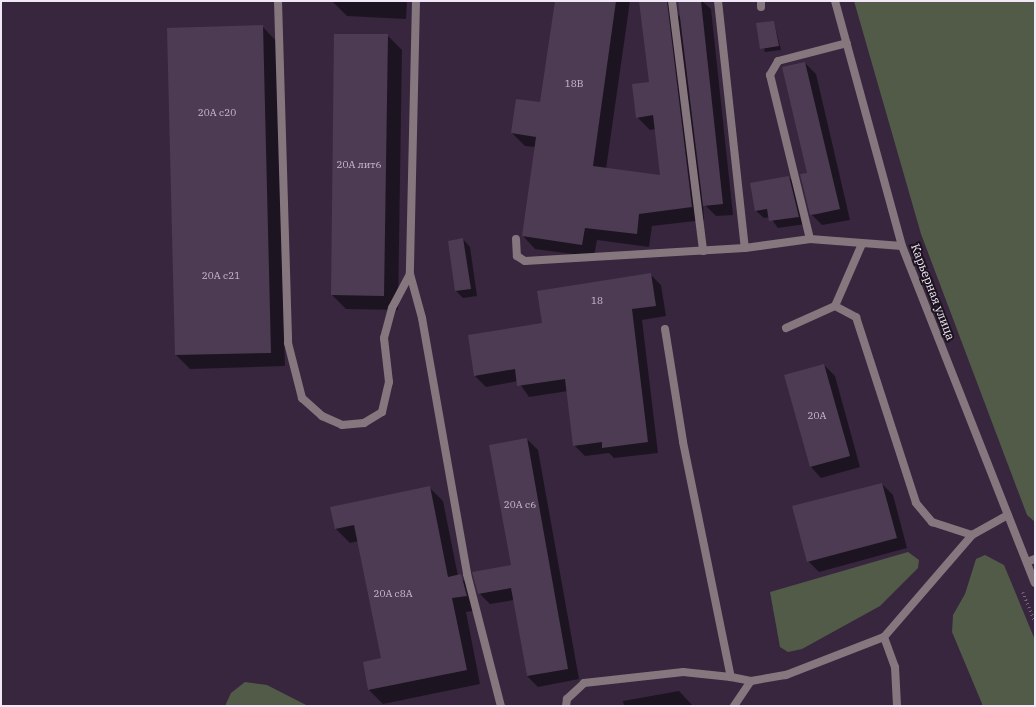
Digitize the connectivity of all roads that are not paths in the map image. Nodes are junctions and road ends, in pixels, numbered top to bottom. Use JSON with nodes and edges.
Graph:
{"nodes":[{"id":1,"x":278,"y":1,"type":"edge"},
{"id":2,"x":416,"y":1,"type":"edge"},
{"id":3,"x":672,"y":1,"type":"edge"},
{"id":4,"x":718,"y":1,"type":"edge"},
{"id":5,"x":835,"y":1,"type":"edge"},
{"id":6,"x":847,"y":43,"type":"junction"},
{"id":7,"x":516,"y":239,"type":"dead end"},
{"id":8,"x":810,"y":239,"type":"junction"},
{"id":9,"x":862,"y":244,"type":"junction"},
{"id":10,"x":902,"y":246,"type":"junction"},
{"id":11,"x":745,"y":248,"type":"junction"},
{"id":12,"x":703,"y":251,"type":"junction"},
{"id":13,"x":410,"y":274,"type":"junction"},
{"id":14,"x":835,"y":306,"type":"junction"},
{"id":15,"x":786,"y":328,"type":"dead end"},
{"id":16,"x":665,"y":329,"type":"dead end"},
{"id":17,"x":1008,"y":514,"type":"junction"},
{"id":18,"x":972,"y":535,"type":"junction"},
{"id":19,"x":1035,"y":558,"type":"edge"},
{"id":20,"x":1027,"y":562,"type":"junction"},
{"id":21,"x":1035,"y":583,"type":"edge"},
{"id":22,"x":884,"y":637,"type":"junction"},
{"id":23,"x":731,"y":677,"type":"junction"},
{"id":24,"x":751,"y":681,"type":"junction"},
{"id":25,"x":501,"y":706,"type":"edge"},
{"id":26,"x":566,"y":706,"type":"edge"},
{"id":27,"x":734,"y":706,"type":"edge"},
{"id":28,"x":897,"y":706,"type":"edge"}],
"edges":[{"from":1,"to":13,"type":"street"},
{"from":2,"to":13,"type":"street"},
{"from":3,"to":12,"type":"street"},
{"from":4,"to":11,"type":"street"},
{"from":5,"to":6,"type":"street","name":"Карьерная улица"},
{"from":6,"to":8,"type":"street"},
{"from":6,"to":10,"type":"street","name":"Карьерная улица"},
{"from":7,"to":12,"type":"street"},
{"from":8,"to":9,"type":"street"},
{"from":8,"to":11,"type":"street"},
{"from":9,"to":10,"type":"street"},
{"from":9,"to":14,"type":"street"},
{"from":10,"to":17,"type":"street","name":"Карьерная улица"},
{"from":11,"to":12,"type":"street"},
{"from":13,"to":25,"type":"street"},
{"from":14,"to":15,"type":"street"},
{"from":14,"to":18,"type":"street"},
{"from":16,"to":23,"type":"street"},
{"from":17,"to":18,"type":"street"},
{"from":17,"to":20,"type":"street","name":"Карьерная улица"},
{"from":18,"to":22,"type":"street"},
{"from":19,"to":20,"type":"street"},
{"from":20,"to":21,"type":"street","name":"Карьерная улица"},
{"from":22,"to":24,"type":"street"},
{"from":22,"to":28,"type":"street"},
{"from":23,"to":24,"type":"street"},
{"from":23,"to":26,"type":"street"},
{"from":24,"to":27,"type":"street"}]}
